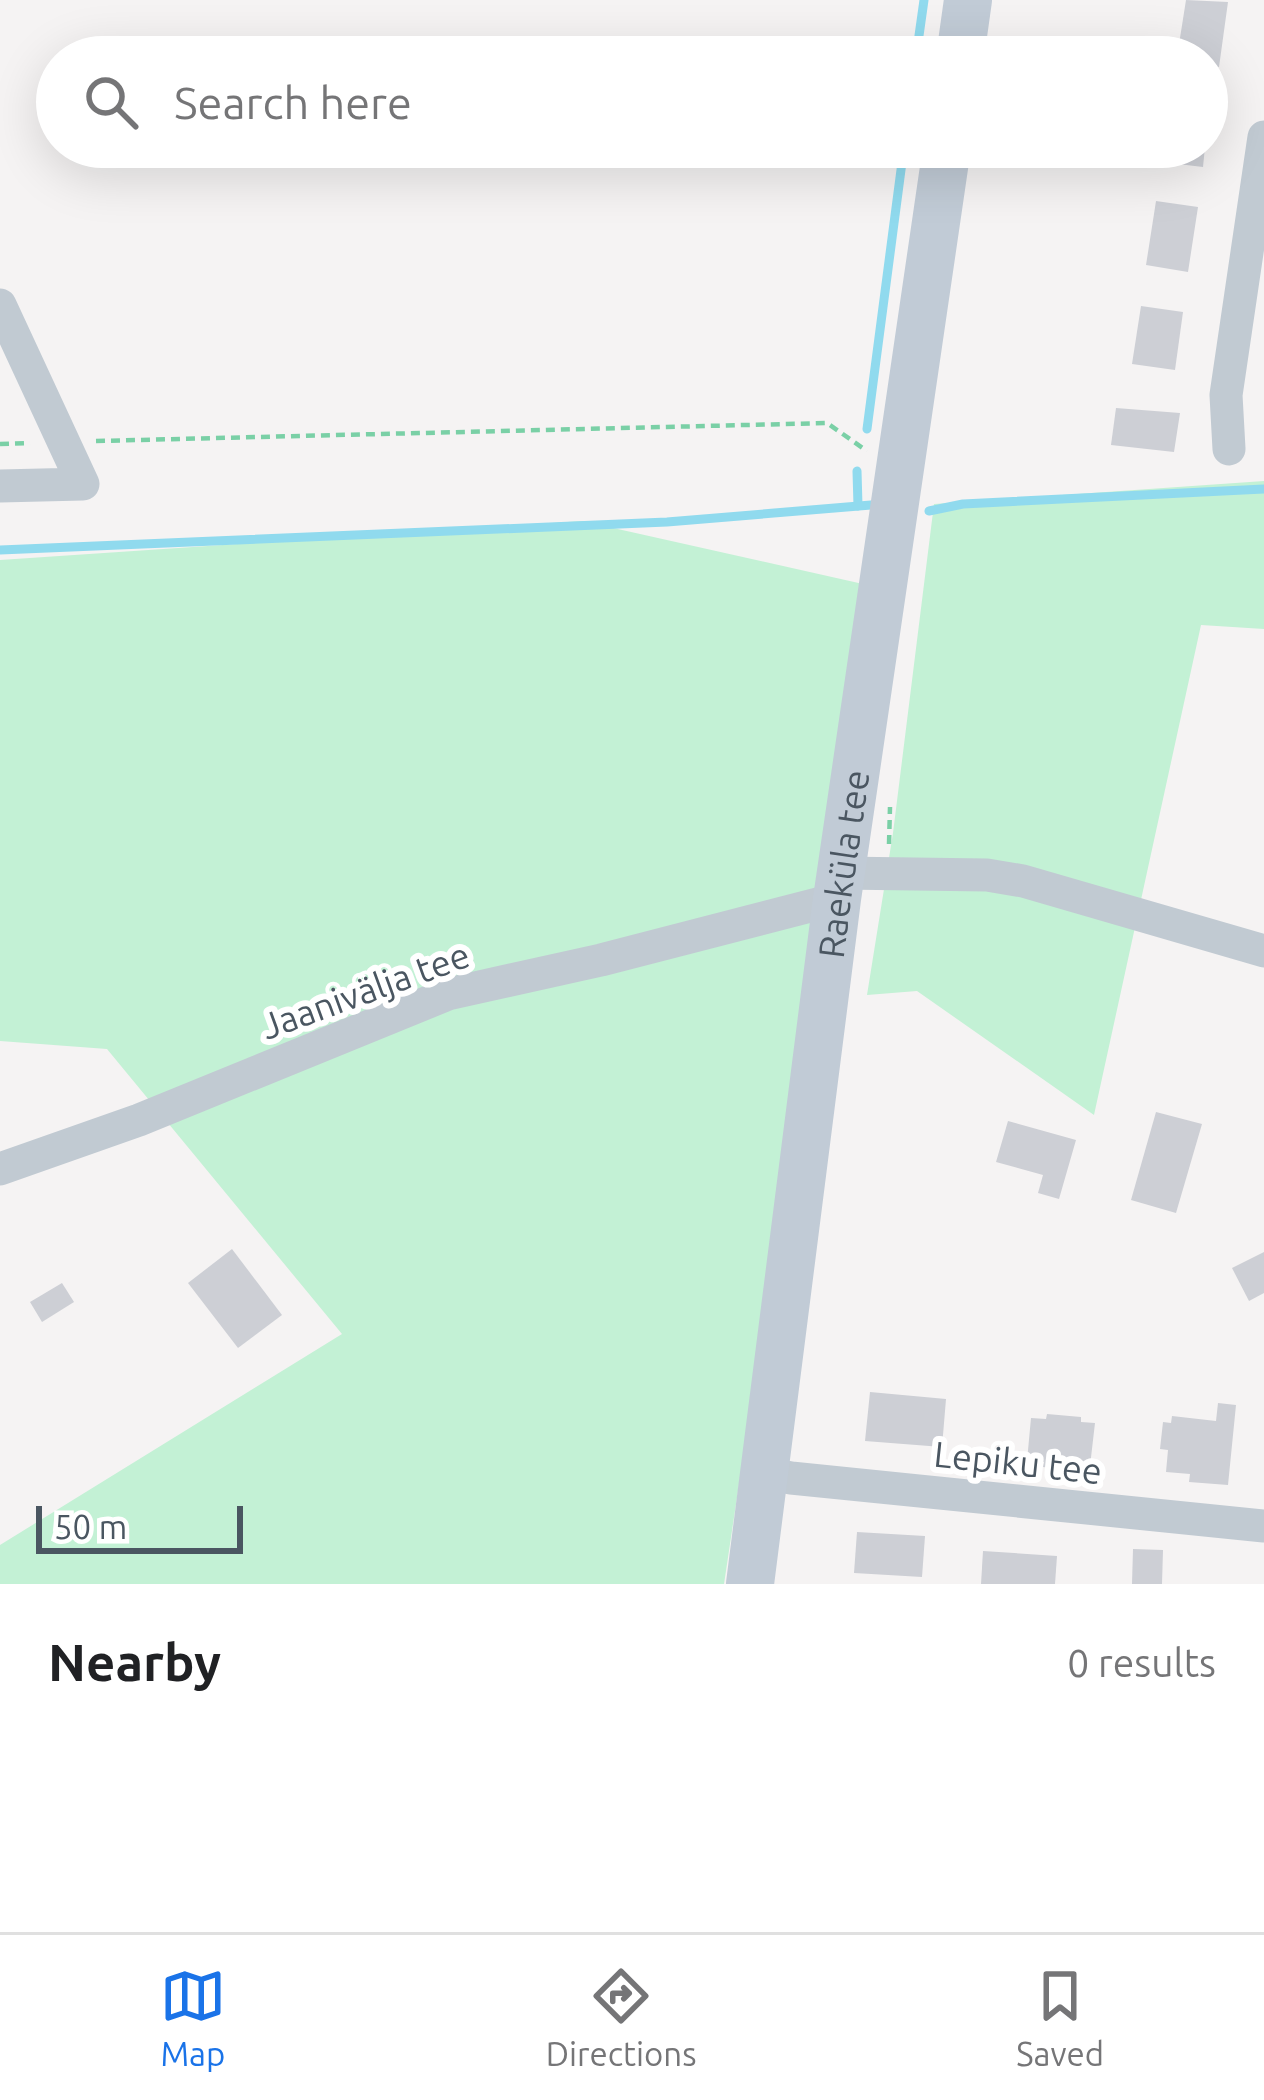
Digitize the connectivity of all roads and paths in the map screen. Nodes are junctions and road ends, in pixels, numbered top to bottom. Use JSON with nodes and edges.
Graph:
{"nodes":[{"id":1,"x":968,"y":0,"type":"edge"},
{"id":2,"x":963,"y":36,"type":"edge"},
{"id":3,"x":1264,"y":137,"type":"edge"},
{"id":4,"x":944,"y":168,"type":"edge"},
{"id":5,"x":0,"y":305,"type":"edge"},
{"id":6,"x":17,"y":381,"type":"edge"},
{"id":7,"x":65,"y":442,"type":"junction"},
{"id":8,"x":0,"y":444,"type":"edge"},
{"id":9,"x":1229,"y":449,"type":"dead end"},
{"id":10,"x":902,"y":460,"type":"junction"},
{"id":11,"x":0,"y":487,"type":"edge"},
{"id":12,"x":839,"y":886,"type":"junction"},
{"id":13,"x":1264,"y":951,"type":"edge"},
{"id":14,"x":0,"y":1169,"type":"edge"},
{"id":15,"x":765,"y":1473,"type":"junction"},
{"id":16,"x":1264,"y":1526,"type":"edge"},
{"id":17,"x":750,"y":1584,"type":"edge"}],
"edges":[{"from":1,"to":2,"type":"street"},
{"from":3,"to":9,"type":"street"},
{"from":4,"to":10,"type":"street","name":"Raeküla tee"},
{"from":5,"to":6,"type":"street"},
{"from":6,"to":7,"type":"street"},
{"from":7,"to":8,"type":"path"},
{"from":7,"to":10,"type":"path"},
{"from":7,"to":11,"type":"street"},
{"from":10,"to":12,"type":"street","name":"Raeküla tee"},
{"from":12,"to":13,"type":"street","name":"Jaanivälja tee"},
{"from":12,"to":14,"type":"street","name":"Jaanivälja tee"},
{"from":12,"to":15,"type":"street","name":"Raeküla tee"},
{"from":15,"to":16,"type":"street","name":"Lepiku tee"},
{"from":15,"to":17,"type":"street","name":"Raeküla tee"}]}
